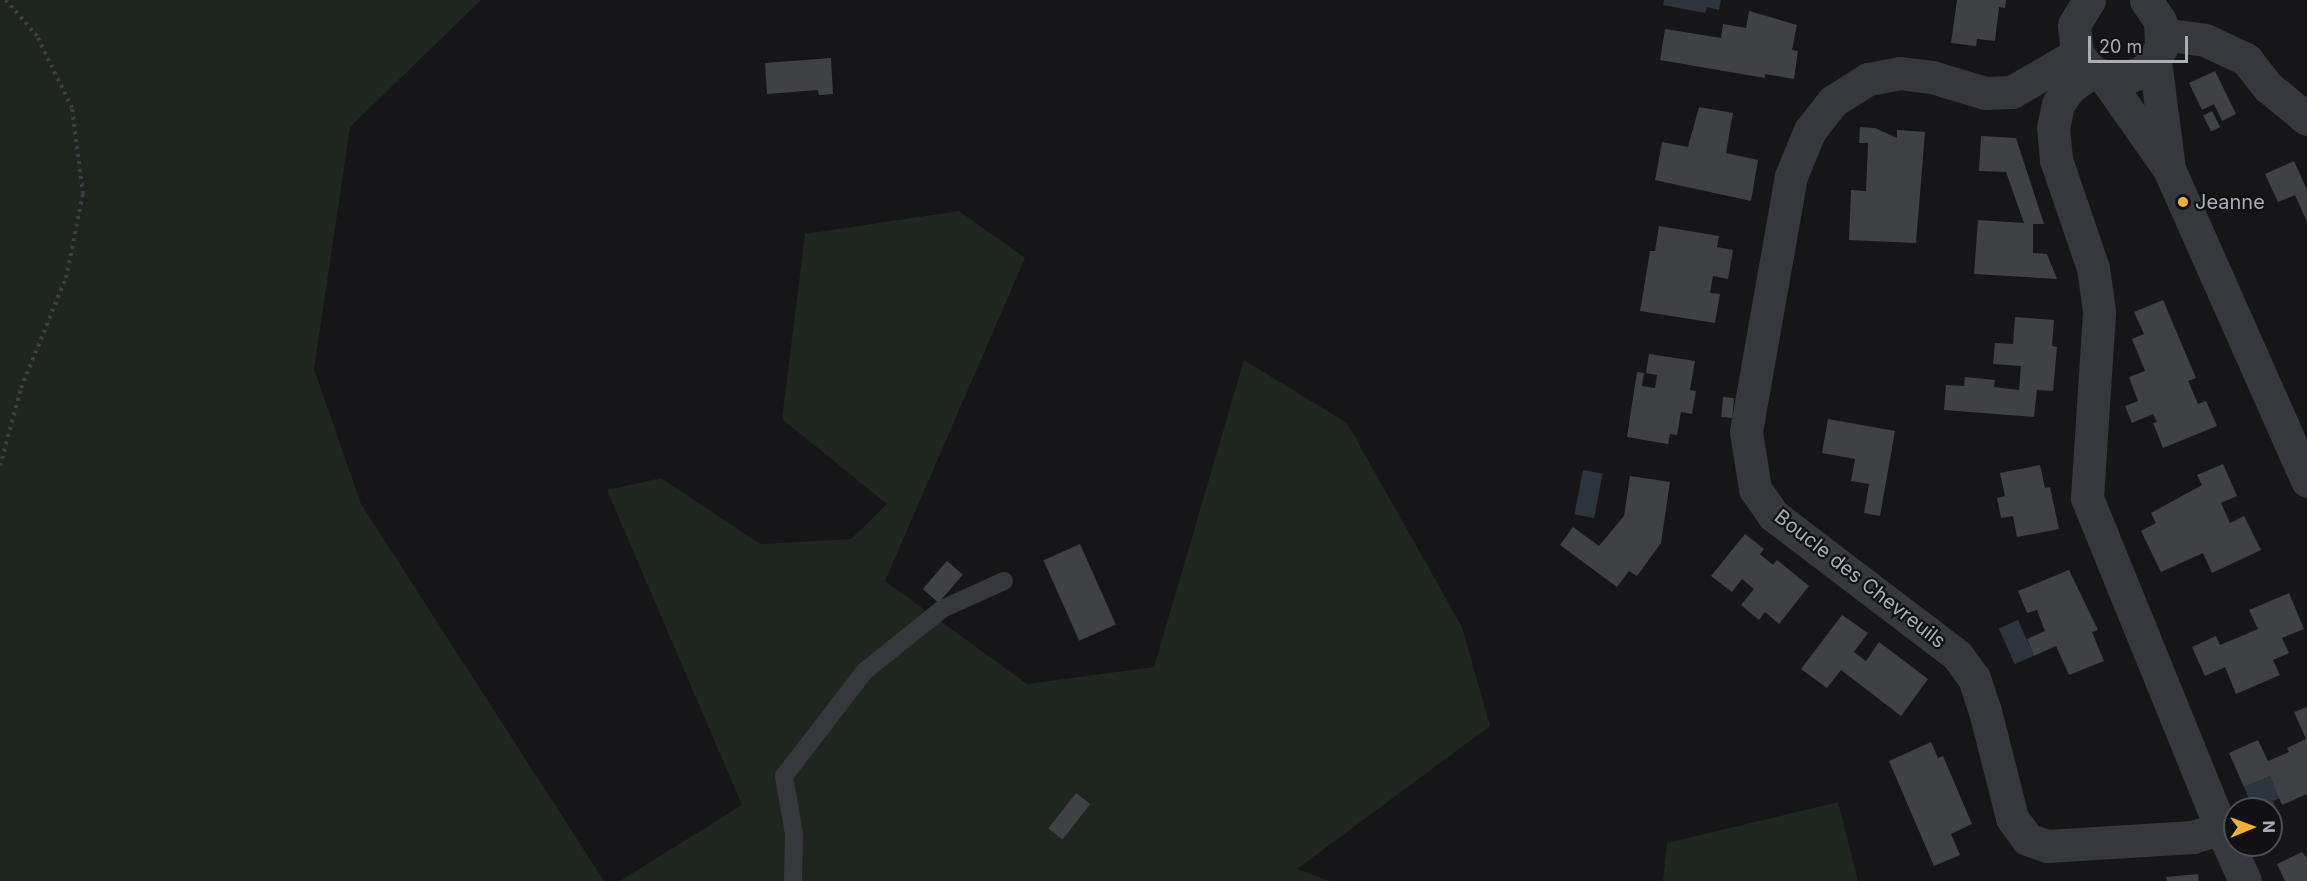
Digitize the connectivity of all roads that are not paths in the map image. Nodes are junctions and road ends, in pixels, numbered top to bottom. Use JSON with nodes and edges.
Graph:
{"nodes":[{"id":1,"x":2082,"y":4,"type":"edge"},
{"id":2,"x":2156,"y":21,"type":"edge"},
{"id":3,"x":2091,"y":68,"type":"junction"},
{"id":4,"x":2307,"y":118,"type":"edge"},
{"id":5,"x":2169,"y":169,"type":"junction"},
{"id":6,"x":2307,"y":481,"type":"edge"},
{"id":7,"x":1004,"y":581,"type":"dead end"},
{"id":8,"x":2221,"y":828,"type":"junction"},
{"id":9,"x":793,"y":881,"type":"edge"},
{"id":10,"x":2245,"y":881,"type":"edge"}],
"edges":[{"from":1,"to":3,"type":"street"},
{"from":2,"to":3,"type":"street"},
{"from":2,"to":4,"type":"street"},
{"from":2,"to":5,"type":"street"},
{"from":3,"to":5,"type":"street"},
{"from":3,"to":8,"type":"street"},
{"from":3,"to":8,"type":"street","name":"Boucle des Chevreuils"},
{"from":5,"to":6,"type":"street"},
{"from":7,"to":9,"type":"lane"},
{"from":8,"to":10,"type":"street"}]}
